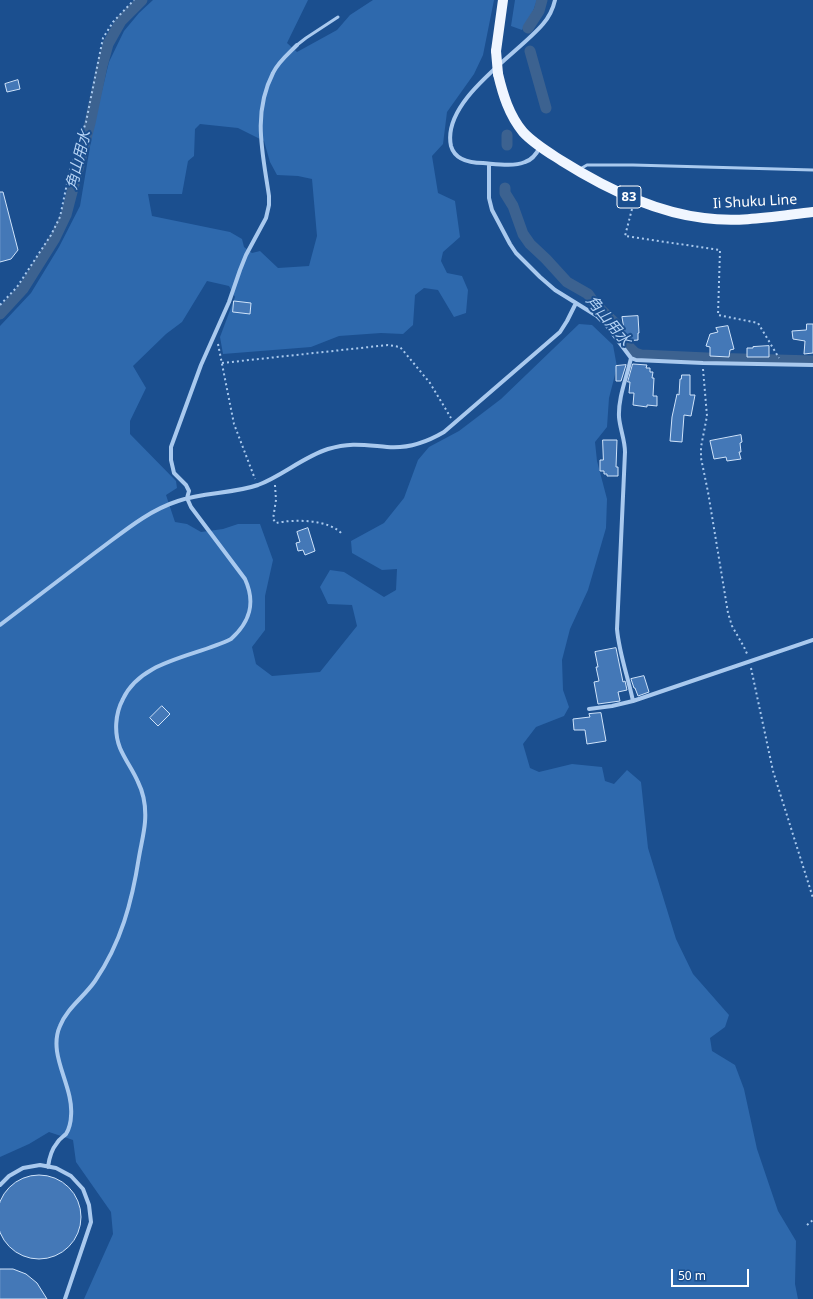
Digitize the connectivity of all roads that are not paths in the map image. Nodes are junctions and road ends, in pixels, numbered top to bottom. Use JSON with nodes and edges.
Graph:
{"nodes":[{"id":1,"x":503,"y":0,"type":"edge"},
{"id":2,"x":555,"y":0,"type":"edge"},
{"id":3,"x":338,"y":17,"type":"dead end"},
{"id":4,"x":297,"y":45,"type":"joint"},
{"id":5,"x":541,"y":147,"type":"junction"},
{"id":6,"x":489,"y":164,"type":"junction"},
{"id":7,"x":577,"y":170,"type":"junction"},
{"id":8,"x":813,"y":170,"type":"edge"},
{"id":9,"x":813,"y":212,"type":"edge"},
{"id":10,"x":576,"y":303,"type":"junction"},
{"id":11,"x":631,"y":358,"type":"junction"},
{"id":12,"x":813,"y":365,"type":"edge"},
{"id":13,"x":187,"y":498,"type":"junction"},
{"id":14,"x":0,"y":625,"type":"edge"},
{"id":15,"x":813,"y":640,"type":"edge"},
{"id":16,"x":633,"y":701,"type":"junction"},
{"id":17,"x":590,"y":709,"type":"dead end"},
{"id":18,"x":48,"y":1167,"type":"junction"},
{"id":19,"x":0,"y":1185,"type":"edge"},
{"id":20,"x":65,"y":1299,"type":"edge"}],
"edges":[{"from":1,"to":5,"type":"main road","name":"Ii Shuku Line","number":"83","bridge":true},
{"from":2,"to":6,"type":"street"},
{"from":3,"to":4,"type":"lane"},
{"from":4,"to":13,"type":"street"},
{"from":5,"to":6,"type":"street"},
{"from":5,"to":7,"type":"main road","name":"Ii Shuku Line","number":"83"},
{"from":6,"to":10,"type":"street"},
{"from":7,"to":8,"type":"lane"},
{"from":7,"to":9,"type":"main road","name":"Ii Shuku Line","number":"83"},
{"from":10,"to":11,"type":"street"},
{"from":10,"to":13,"type":"street"},
{"from":11,"to":12,"type":"street"},
{"from":11,"to":16,"type":"street"},
{"from":13,"to":14,"type":"street"},
{"from":13,"to":18,"type":"street"},
{"from":15,"to":16,"type":"street"},
{"from":16,"to":17,"type":"street"},
{"from":18,"to":19,"type":"street"},
{"from":18,"to":20,"type":"street"}]}
